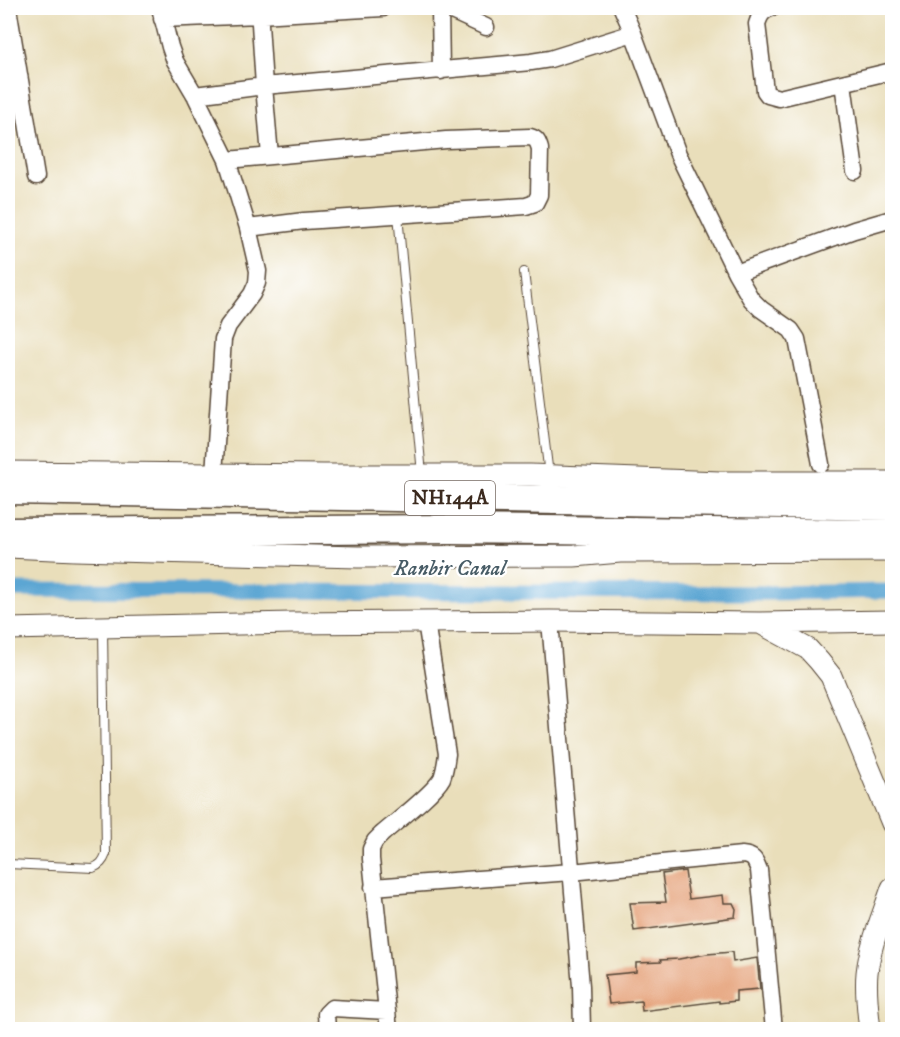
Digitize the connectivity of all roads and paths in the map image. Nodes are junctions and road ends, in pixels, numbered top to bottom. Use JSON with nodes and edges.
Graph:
{"nodes":[{"id":1,"x":8,"y":8,"type":"edge"},
{"id":2,"x":383,"y":8,"type":"edge"},
{"id":3,"x":440,"y":8,"type":"edge"},
{"id":4,"x":445,"y":8,"type":"edge"},
{"id":5,"x":622,"y":8,"type":"edge"},
{"id":6,"x":771,"y":8,"type":"edge"},
{"id":7,"x":259,"y":11,"type":"edge"},
{"id":8,"x":161,"y":13,"type":"edge"},
{"id":9,"x":486,"y":27,"type":"dead end"},
{"id":10,"x":633,"y":33,"type":"junction"},
{"id":11,"x":441,"y":71,"type":"junction"},
{"id":12,"x":892,"y":71,"type":"edge"},
{"id":13,"x":843,"y":83,"type":"junction"},
{"id":14,"x":264,"y":86,"type":"junction"},
{"id":15,"x":195,"y":95,"type":"junction"},
{"id":16,"x":270,"y":156,"type":"junction"},
{"id":17,"x":227,"y":160,"type":"junction"},
{"id":18,"x":855,"y":171,"type":"dead end"},
{"id":19,"x":36,"y":177,"type":"dead end"},
{"id":20,"x":398,"y":215,"type":"junction"},
{"id":21,"x":892,"y":219,"type":"edge"},
{"id":22,"x":248,"y":228,"type":"junction"},
{"id":23,"x":524,"y":272,"type":"dead end"},
{"id":24,"x":736,"y":273,"type":"junction"},
{"id":25,"x":821,"y":464,"type":"dead end"},
{"id":26,"x":8,"y":472,"type":"edge"},
{"id":27,"x":214,"y":474,"type":"junction"},
{"id":28,"x":422,"y":475,"type":"junction"},
{"id":29,"x":549,"y":475,"type":"junction"},
{"id":30,"x":892,"y":482,"type":"edge"},
{"id":31,"x":8,"y":490,"type":"edge"},
{"id":32,"x":892,"y":506,"type":"edge"},
{"id":33,"x":8,"y":532,"type":"edge"},
{"id":34,"x":892,"y":534,"type":"edge"},
{"id":35,"x":8,"y":547,"type":"edge"},
{"id":36,"x":892,"y":551,"type":"edge"},
{"id":37,"x":550,"y":621,"type":"junction"},
{"id":38,"x":892,"y":621,"type":"edge"},
{"id":39,"x":426,"y":622,"type":"junction"},
{"id":40,"x":760,"y":622,"type":"junction"},
{"id":41,"x":103,"y":627,"type":"junction"},
{"id":42,"x":9,"y":633,"type":"edge"},
{"id":43,"x":892,"y":823,"type":"edge"},
{"id":44,"x":8,"y":864,"type":"edge"},
{"id":45,"x":571,"y":872,"type":"junction"},
{"id":46,"x":373,"y":887,"type":"junction"},
{"id":47,"x":892,"y":888,"type":"edge"},
{"id":48,"x":387,"y":1011,"type":"junction"},
{"id":49,"x":327,"y":1029,"type":"edge"},
{"id":50,"x":389,"y":1029,"type":"edge"},
{"id":51,"x":582,"y":1029,"type":"edge"},
{"id":52,"x":774,"y":1029,"type":"edge"},
{"id":53,"x":870,"y":1029,"type":"edge"}],
"edges":[{"from":1,"to":19,"type":"street"},
{"from":2,"to":7,"type":"street"},
{"from":3,"to":11,"type":"street"},
{"from":4,"to":9,"type":"street"},
{"from":5,"to":10,"type":"street"},
{"from":6,"to":13,"type":"street"},
{"from":7,"to":8,"type":"street"},
{"from":7,"to":14,"type":"street"},
{"from":8,"to":15,"type":"street"},
{"from":10,"to":11,"type":"street"},
{"from":10,"to":24,"type":"street"},
{"from":11,"to":14,"type":"street"},
{"from":12,"to":13,"type":"street"},
{"from":13,"to":18,"type":"street"},
{"from":14,"to":15,"type":"street"},
{"from":14,"to":16,"type":"street"},
{"from":15,"to":17,"type":"street"},
{"from":16,"to":17,"type":"street"},
{"from":16,"to":20,"type":"street"},
{"from":17,"to":22,"type":"street"},
{"from":20,"to":22,"type":"street"},
{"from":20,"to":28,"type":"lane"},
{"from":21,"to":24,"type":"street"},
{"from":22,"to":27,"type":"street"},
{"from":23,"to":29,"type":"lane"},
{"from":24,"to":25,"type":"street"},
{"from":26,"to":27,"type":"street"},
{"from":27,"to":28,"type":"street"},
{"from":28,"to":29,"type":"street"},
{"from":29,"to":30,"type":"street"},
{"from":31,"to":32,"type":"highway","number":"NH144A"},
{"from":33,"to":34,"type":"highway","number":"NH144A"},
{"from":35,"to":36,"type":"street"},
{"from":37,"to":39,"type":"street"},
{"from":37,"to":40,"type":"street"},
{"from":37,"to":45,"type":"street"},
{"from":38,"to":40,"type":"street"},
{"from":39,"to":41,"type":"street"},
{"from":39,"to":46,"type":"street"},
{"from":40,"to":43,"type":"street"},
{"from":41,"to":42,"type":"street"},
{"from":41,"to":44,"type":"lane"},
{"from":45,"to":46,"type":"street"},
{"from":45,"to":51,"type":"street"},
{"from":45,"to":52,"type":"street"},
{"from":46,"to":48,"type":"street"},
{"from":47,"to":53,"type":"street"},
{"from":48,"to":49,"type":"street"},
{"from":48,"to":50,"type":"street"}]}
